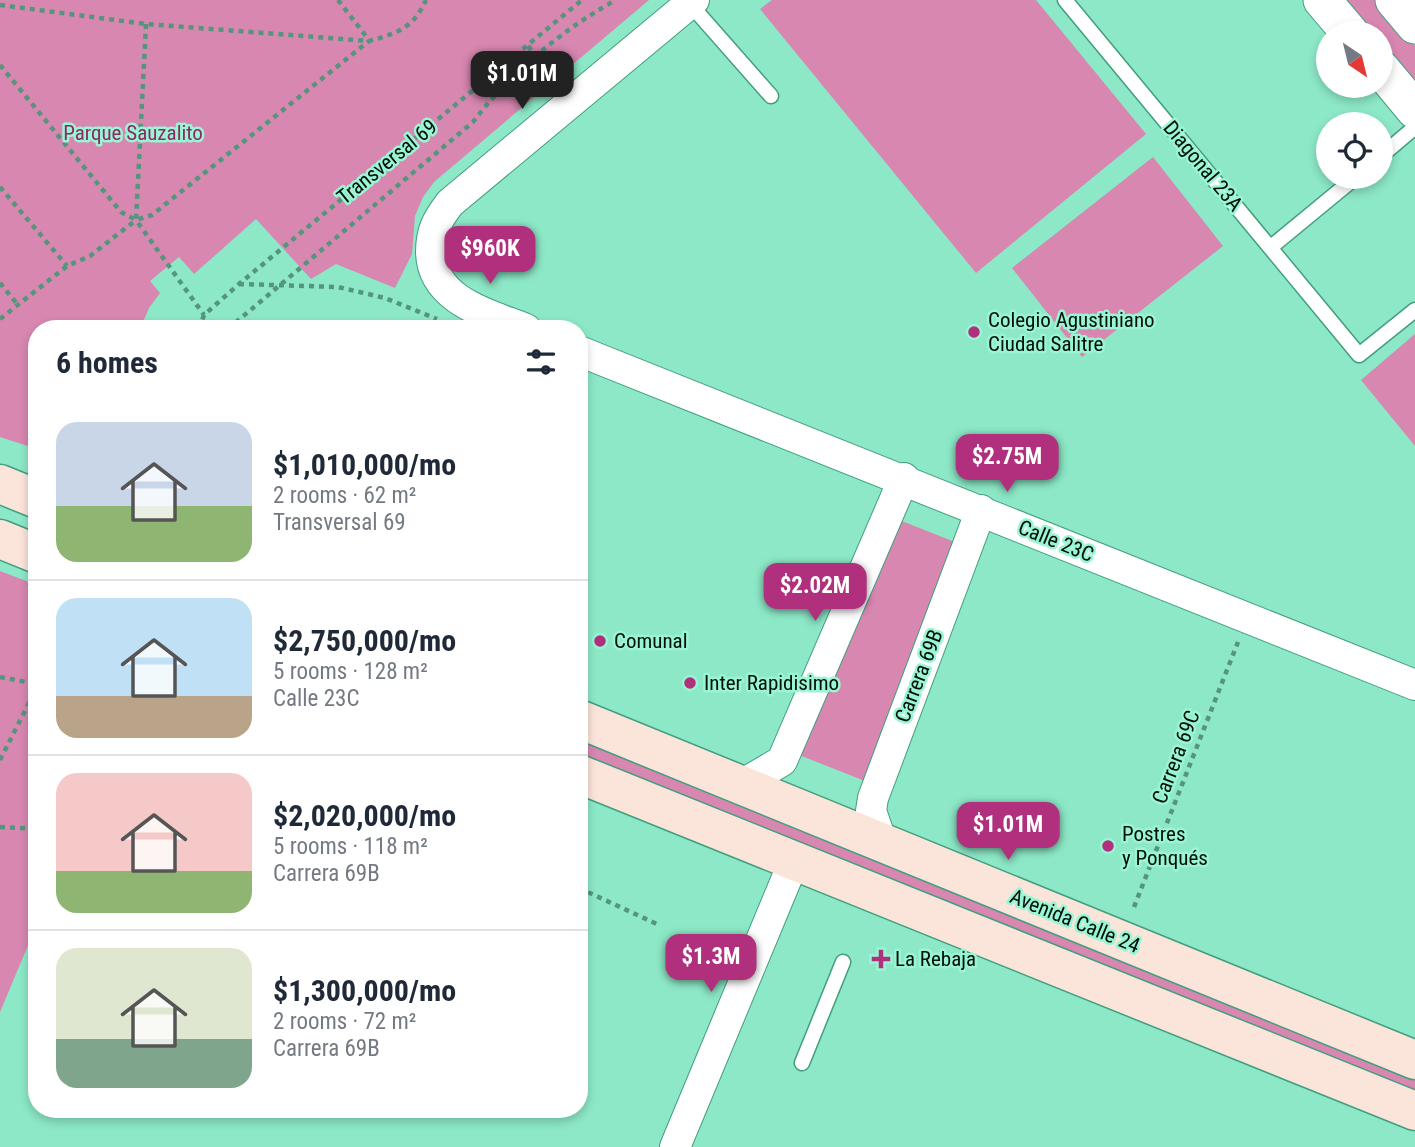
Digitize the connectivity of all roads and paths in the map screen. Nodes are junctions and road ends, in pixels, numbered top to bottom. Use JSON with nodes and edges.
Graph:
{"nodes":[{"id":1,"x":338,"y":0,"type":"edge"},
{"id":2,"x":426,"y":0,"type":"edge"},
{"id":3,"x":582,"y":0,"type":"edge"},
{"id":4,"x":616,"y":0,"type":"edge"},
{"id":5,"x":1065,"y":0,"type":"edge"},
{"id":6,"x":1322,"y":0,"type":"edge"},
{"id":7,"x":1394,"y":0,"type":"edge"},
{"id":8,"x":692,"y":2,"type":"edge"},
{"id":9,"x":0,"y":5,"type":"edge"},
{"id":10,"x":1340,"y":21,"type":"edge"},
{"id":11,"x":146,"y":24,"type":"junction"},
{"id":12,"x":1415,"y":26,"type":"edge"},
{"id":13,"x":369,"y":41,"type":"junction"},
{"id":14,"x":528,"y":46,"type":"junction"},
{"id":15,"x":538,"y":57,"type":"junction"},
{"id":16,"x":0,"y":65,"type":"edge"},
{"id":17,"x":557,"y":79,"type":"dead end"},
{"id":18,"x":1393,"y":83,"type":"edge"},
{"id":19,"x":771,"y":96,"type":"dead end"},
{"id":20,"x":1415,"y":110,"type":"edge"},
{"id":21,"x":1415,"y":127,"type":"edge"},
{"id":22,"x":1393,"y":146,"type":"edge"},
{"id":23,"x":0,"y":187,"type":"edge"},
{"id":24,"x":1341,"y":189,"type":"edge"},
{"id":25,"x":136,"y":219,"type":"junction"},
{"id":26,"x":1270,"y":247,"type":"junction"},
{"id":27,"x":67,"y":266,"type":"junction"},
{"id":28,"x":0,"y":283,"type":"edge"},
{"id":29,"x":239,"y":284,"type":"junction"},
{"id":30,"x":278,"y":285,"type":"junction"},
{"id":31,"x":18,"y":305,"type":"junction"},
{"id":32,"x":1415,"y":310,"type":"edge"},
{"id":33,"x":204,"y":315,"type":"junction"},
{"id":34,"x":0,"y":319,"type":"edge"},
{"id":35,"x":202,"y":320,"type":"edge"},
{"id":36,"x":238,"y":320,"type":"edge"},
{"id":37,"x":438,"y":320,"type":"edge"},
{"id":38,"x":506,"y":320,"type":"edge"},
{"id":39,"x":588,"y":355,"type":"edge"},
{"id":40,"x":904,"y":478,"type":"junction"},
{"id":41,"x":0,"y":484,"type":"edge"},
{"id":42,"x":28,"y":495,"type":"edge"},
{"id":43,"x":981,"y":510,"type":"junction"},
{"id":44,"x":0,"y":539,"type":"edge"},
{"id":45,"x":28,"y":550,"type":"edge"},
{"id":46,"x":1247,"y":618,"type":"junction"},
{"id":47,"x":0,"y":677,"type":"edge"},
{"id":48,"x":1412,"y":679,"type":"edge"},
{"id":49,"x":28,"y":683,"type":"edge"},
{"id":50,"x":28,"y":703,"type":"edge"},
{"id":51,"x":588,"y":723,"type":"edge"},
{"id":52,"x":0,"y":760,"type":"edge"},
{"id":53,"x":588,"y":778,"type":"edge"},
{"id":54,"x":741,"y":785,"type":"junction"},
{"id":55,"x":0,"y":827,"type":"edge"},
{"id":56,"x":28,"y":829,"type":"edge"},
{"id":57,"x":882,"y":843,"type":"junction"},
{"id":58,"x":794,"y":860,"type":"junction"},
{"id":59,"x":588,"y":892,"type":"edge"},
{"id":60,"x":1134,"y":907,"type":"dead end"},
{"id":61,"x":659,"y":925,"type":"dead end"},
{"id":62,"x":843,"y":962,"type":"dead end"},
{"id":63,"x":1415,"y":1060,"type":"edge"},
{"id":64,"x":802,"y":1063,"type":"dead end"},
{"id":65,"x":1415,"y":1111,"type":"edge"},
{"id":66,"x":675,"y":1147,"type":"edge"}],
"edges":[{"from":1,"to":13,"type":"path"},
{"from":2,"to":13,"type":"path"},
{"from":3,"to":14,"type":"path","name":"Transversal 69"},
{"from":4,"to":15,"type":"path"},
{"from":5,"to":26,"type":"lane","name":"Diagonal 23A"},
{"from":6,"to":10,"type":"street"},
{"from":7,"to":12,"type":"street"},
{"from":8,"to":19,"type":"lane"},
{"from":8,"to":38,"type":"street"},
{"from":9,"to":11,"type":"path"},
{"from":11,"to":13,"type":"path"},
{"from":11,"to":25,"type":"path"},
{"from":13,"to":25,"type":"path"},
{"from":14,"to":15,"type":"path"},
{"from":14,"to":29,"type":"path","name":"Transversal 69"},
{"from":15,"to":17,"type":"path"},
{"from":15,"to":30,"type":"path"},
{"from":16,"to":25,"type":"path"},
{"from":18,"to":20,"type":"street"},
{"from":21,"to":22,"type":"lane"},
{"from":23,"to":27,"type":"path"},
{"from":24,"to":26,"type":"lane"},
{"from":25,"to":27,"type":"path"},
{"from":25,"to":33,"type":"path"},
{"from":26,"to":32,"type":"lane","name":"Diagonal 23A"},
{"from":27,"to":31,"type":"path"},
{"from":28,"to":31,"type":"path"},
{"from":29,"to":30,"type":"path"},
{"from":29,"to":33,"type":"path","name":"Transversal 69"},
{"from":30,"to":36,"type":"path"},
{"from":30,"to":37,"type":"path"},
{"from":31,"to":34,"type":"path"},
{"from":33,"to":35,"type":"path","name":"Transversal 69"},
{"from":39,"to":40,"type":"street","name":"Calle 23C"},
{"from":40,"to":43,"type":"street","name":"Calle 23C"},
{"from":40,"to":54,"type":"street"},
{"from":41,"to":42,"type":"main road"},
{"from":43,"to":46,"type":"street","name":"Calle 23C"},
{"from":43,"to":57,"type":"street","name":"Carrera 69B"},
{"from":44,"to":45,"type":"main road"},
{"from":46,"to":48,"type":"street","name":"Calle 23C"},
{"from":46,"to":60,"type":"path","name":"Carrera 69C"},
{"from":47,"to":49,"type":"path"},
{"from":50,"to":52,"type":"path"},
{"from":51,"to":54,"type":"main road","name":"Avenida Calle 24"},
{"from":53,"to":58,"type":"main road"},
{"from":54,"to":57,"type":"main road","name":"Avenida Calle 24"},
{"from":55,"to":56,"type":"path"},
{"from":57,"to":63,"type":"main road","name":"Avenida Calle 24"},
{"from":58,"to":65,"type":"main road"},
{"from":58,"to":66,"type":"street"},
{"from":59,"to":61,"type":"path"},
{"from":62,"to":64,"type":"lane"}]}
